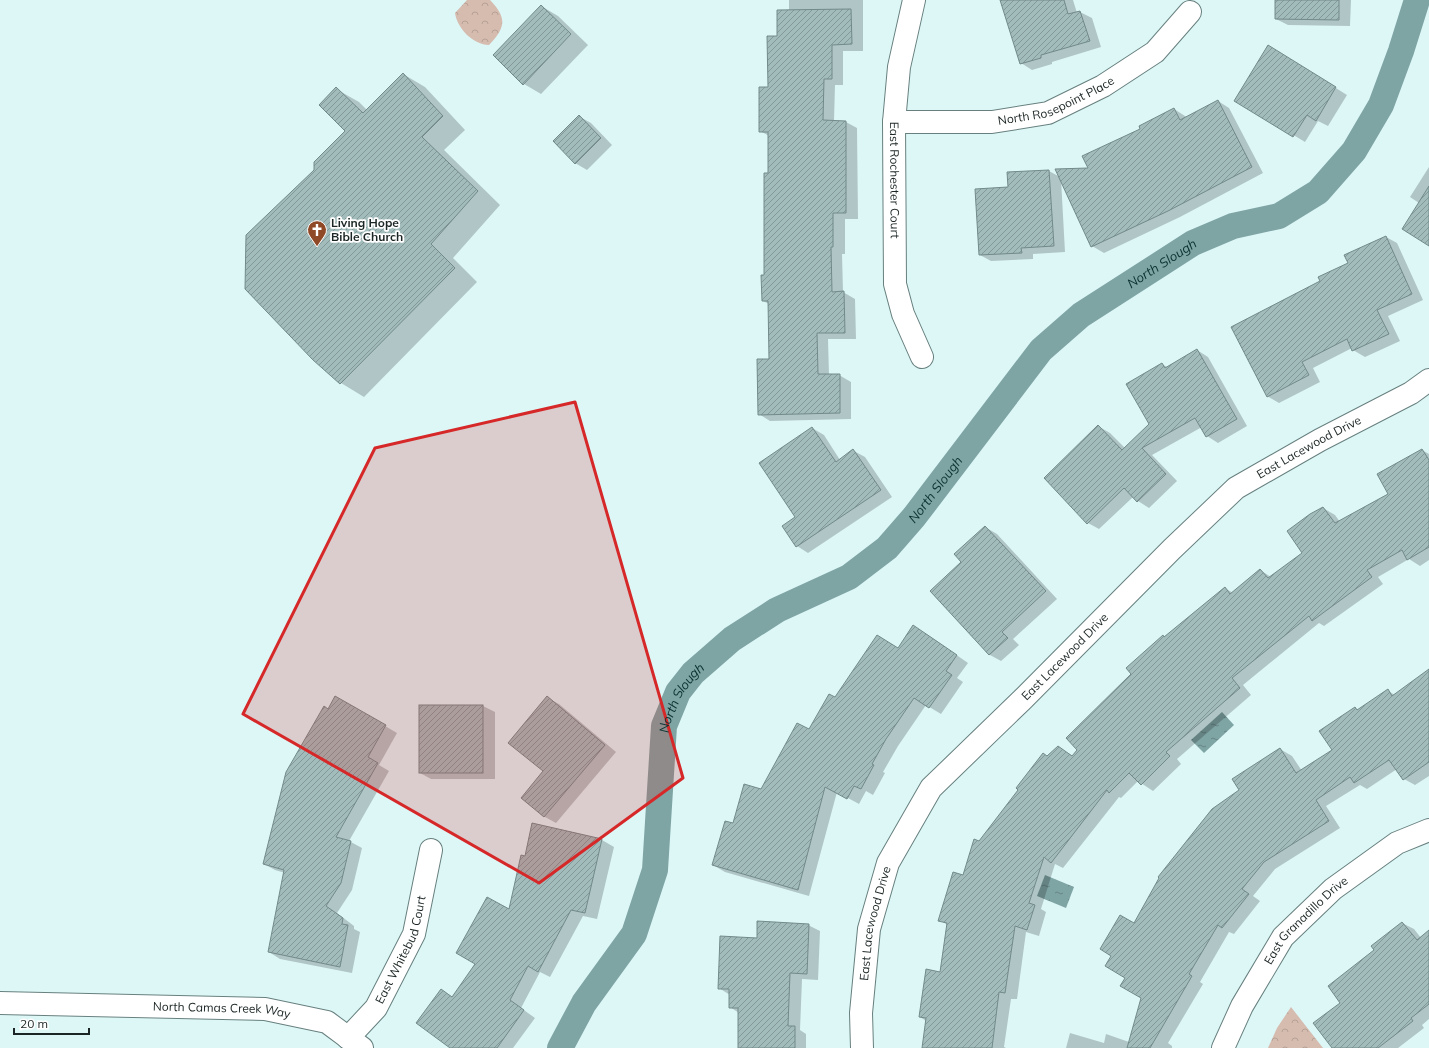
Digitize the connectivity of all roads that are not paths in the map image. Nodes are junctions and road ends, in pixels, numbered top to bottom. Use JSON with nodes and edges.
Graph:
{"nodes":[{"id":1,"x":914,"y":0,"type":"edge"},
{"id":2,"x":1190,"y":12,"type":"dead end"},
{"id":3,"x":894,"y":122,"type":"junction"},
{"id":4,"x":922,"y":357,"type":"dead end"},
{"id":5,"x":1429,"y":380,"type":"edge"},
{"id":6,"x":1429,"y":830,"type":"edge"},
{"id":7,"x":431,"y":850,"type":"dead end"},
{"id":8,"x":0,"y":1003,"type":"edge"},
{"id":9,"x":355,"y":1043,"type":"edge"},
{"id":10,"x":862,"y":1048,"type":"edge"},
{"id":11,"x":1222,"y":1048,"type":"edge"}],
"edges":[{"from":1,"to":3,"type":"street","name":"East Rochester Court"},
{"from":2,"to":3,"type":"street","name":"North Rosepoint Place"},
{"from":3,"to":4,"type":"street","name":"East Rochester Court"},
{"from":5,"to":10,"type":"street","name":"East Lacewood Drive"},
{"from":6,"to":11,"type":"street","name":"East Granadillo Drive"},
{"from":7,"to":9,"type":"street","name":"East Whitebud Court"},
{"from":8,"to":9,"type":"street","name":"North Camas Creek Way"}]}
